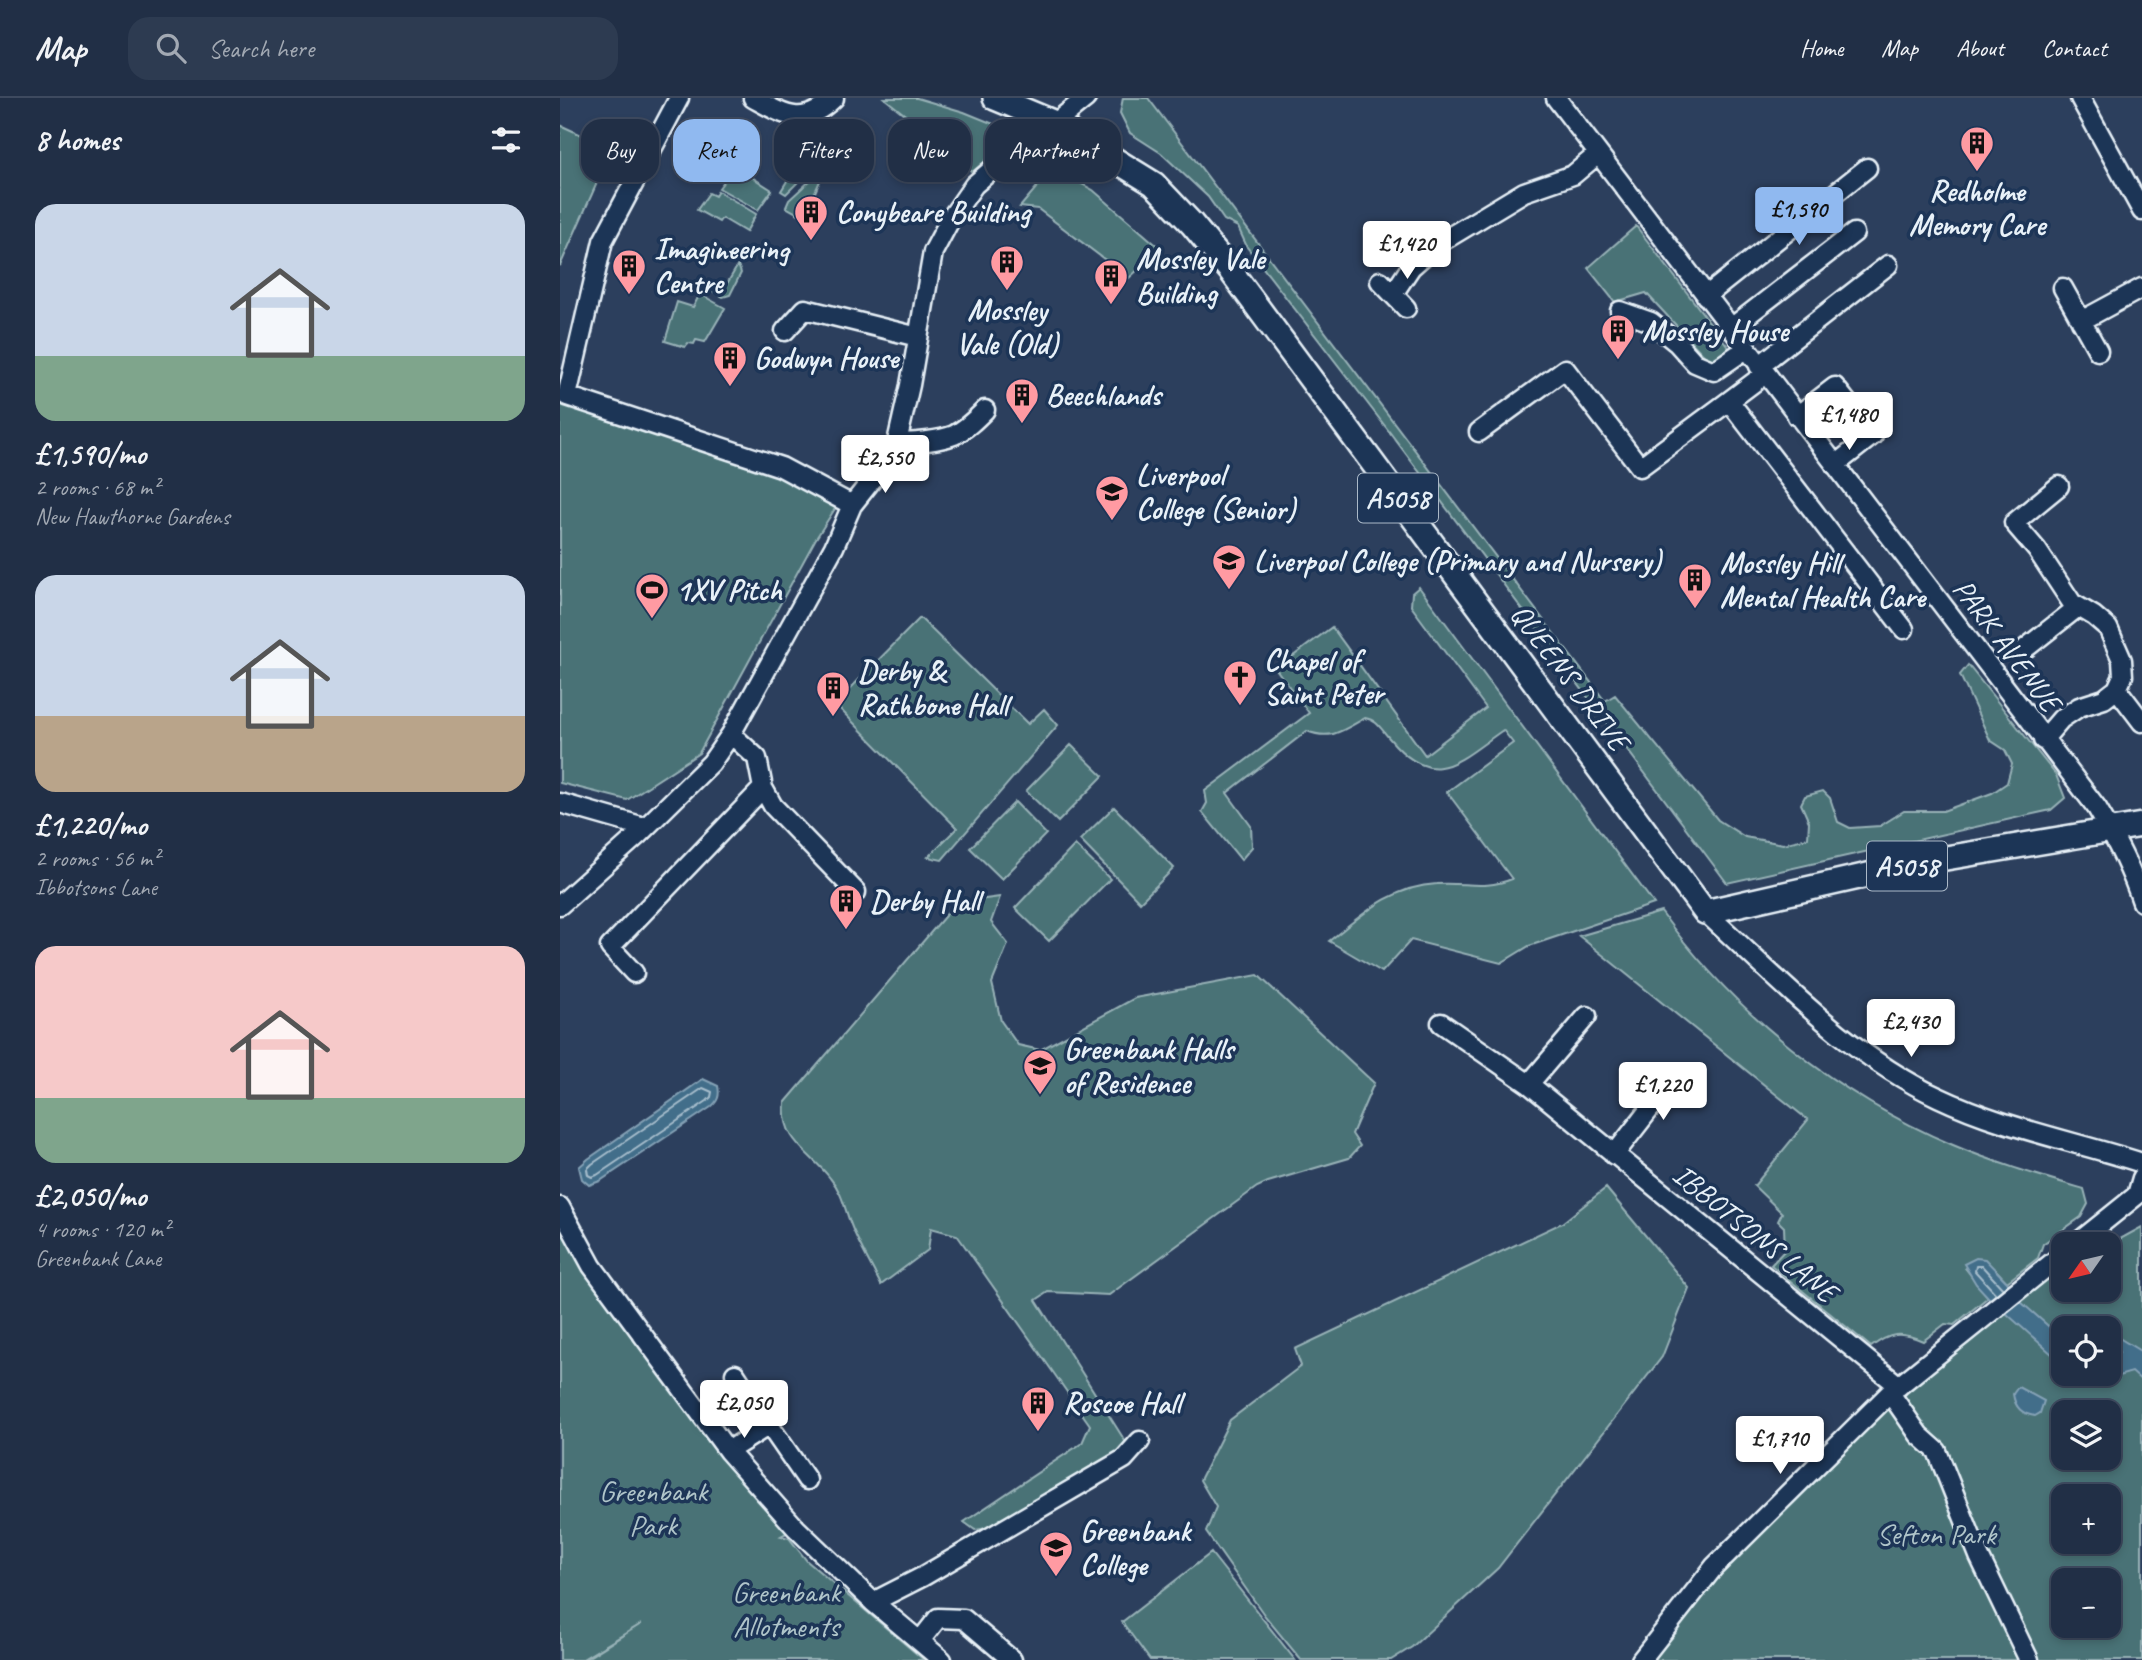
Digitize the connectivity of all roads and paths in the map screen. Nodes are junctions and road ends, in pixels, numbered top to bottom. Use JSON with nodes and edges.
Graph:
{"nodes":[{"id":1,"x":679,"y":98,"type":"edge"},
{"id":2,"x":753,"y":98,"type":"edge"},
{"id":3,"x":834,"y":98,"type":"edge"},
{"id":4,"x":995,"y":98,"type":"edge"},
{"id":5,"x":1086,"y":98,"type":"edge"},
{"id":6,"x":1556,"y":98,"type":"edge"},
{"id":7,"x":2080,"y":98,"type":"edge"},
{"id":8,"x":1045,"y":119,"type":"edge"},
{"id":9,"x":1060,"y":119,"type":"edge"},
{"id":10,"x":1598,"y":154,"type":"junction"},
{"id":11,"x":1121,"y":164,"type":"edge"},
{"id":12,"x":1867,"y":168,"type":"dead end"},
{"id":13,"x":985,"y":175,"type":"edge"},
{"id":14,"x":2142,"y":211,"type":"edge"},
{"id":15,"x":1854,"y":233,"type":"dead end"},
{"id":16,"x":1888,"y":265,"type":"dead end"},
{"id":17,"x":2063,"y":288,"type":"dead end"},
{"id":18,"x":2142,"y":288,"type":"edge"},
{"id":19,"x":1706,"y":296,"type":"junction"},
{"id":20,"x":1406,"y":308,"type":"dead end"},
{"id":21,"x":1620,"y":311,"type":"dead end"},
{"id":22,"x":2081,"y":321,"type":"junction"},
{"id":23,"x":1731,"y":328,"type":"junction"},
{"id":24,"x":785,"y":331,"type":"dead end"},
{"id":25,"x":918,"y":337,"type":"junction"},
{"id":26,"x":1746,"y":349,"type":"junction"},
{"id":27,"x":2098,"y":351,"type":"dead end"},
{"id":28,"x":1762,"y":370,"type":"junction"},
{"id":29,"x":1729,"y":401,"type":"junction"},
{"id":30,"x":985,"y":411,"type":"dead end"},
{"id":31,"x":1797,"y":416,"type":"junction"},
{"id":32,"x":1479,"y":432,"type":"dead end"},
{"id":33,"x":899,"y":442,"type":"junction"},
{"id":34,"x":1835,"y":465,"type":"junction"},
{"id":35,"x":2059,"y":486,"type":"dead end"},
{"id":36,"x":852,"y":505,"type":"junction"},
{"id":37,"x":2078,"y":607,"type":"junction"},
{"id":38,"x":1904,"y":629,"type":"dead end"},
{"id":39,"x":2026,"y":648,"type":"dead end"},
{"id":40,"x":2117,"y":689,"type":"junction"},
{"id":41,"x":2142,"y":722,"type":"edge"},
{"id":42,"x":731,"y":734,"type":"junction"},
{"id":43,"x":2043,"y":740,"type":"junction"},
{"id":44,"x":763,"y":788,"type":"junction"},
{"id":45,"x":560,"y":803,"type":"edge"},
{"id":46,"x":2142,"y":825,"type":"edge"},
{"id":47,"x":644,"y":827,"type":"junction"},
{"id":48,"x":2111,"y":828,"type":"junction"},
{"id":49,"x":856,"y":892,"type":"dead end"},
{"id":50,"x":2142,"y":901,"type":"edge"},
{"id":51,"x":560,"y":905,"type":"edge"},
{"id":52,"x":1705,"y":912,"type":"junction"},
{"id":53,"x":634,"y":972,"type":"dead end"},
{"id":54,"x":1587,"y":1016,"type":"dead end"},
{"id":55,"x":1441,"y":1023,"type":"dead end"},
{"id":56,"x":1674,"y":1078,"type":"dead end"},
{"id":57,"x":1529,"y":1084,"type":"junction"},
{"id":58,"x":1614,"y":1155,"type":"junction"},
{"id":59,"x":2142,"y":1163,"type":"edge"},
{"id":60,"x":2142,"y":1178,"type":"edge"},
{"id":61,"x":560,"y":1207,"type":"edge"},
{"id":62,"x":2091,"y":1232,"type":"edge"},
{"id":63,"x":2051,"y":1262,"type":"edge"},
{"id":64,"x":735,"y":1374,"type":"dead end"},
{"id":65,"x":1895,"y":1390,"type":"junction"},
{"id":66,"x":769,"y":1425,"type":"junction"},
{"id":67,"x":1140,"y":1441,"type":"dead end"},
{"id":68,"x":728,"y":1451,"type":"junction"},
{"id":69,"x":807,"y":1480,"type":"dead end"},
{"id":70,"x":873,"y":1602,"type":"junction"},
{"id":71,"x":920,"y":1641,"type":"junction"},
{"id":72,"x":942,"y":1660,"type":"edge"},
{"id":73,"x":1012,"y":1660,"type":"edge"},
{"id":74,"x":1642,"y":1660,"type":"edge"},
{"id":75,"x":2029,"y":1660,"type":"edge"}],
"edges":[{"from":1,"to":36,"type":"street"},
{"from":2,"to":3,"type":"street"},
{"from":4,"to":8,"type":"main road","name":"QUEENS DRIVE","number":"A5058"},
{"from":5,"to":9,"type":"street"},
{"from":6,"to":10,"type":"street","name":"PARK AVENUE"},
{"from":7,"to":14,"type":"street"},
{"from":10,"to":19,"type":"street","name":"PARK AVENUE"},
{"from":10,"to":20,"type":"street"},
{"from":11,"to":52,"type":"main road","name":"QUEENS DRIVE","number":"A5058"},
{"from":12,"to":19,"type":"street"},
{"from":13,"to":25,"type":"street"},
{"from":15,"to":23,"type":"street"},
{"from":16,"to":28,"type":"street"},
{"from":17,"to":22,"type":"street"},
{"from":18,"to":22,"type":"street"},
{"from":19,"to":23,"type":"street","name":"PARK AVENUE"},
{"from":21,"to":26,"type":"street"},
{"from":22,"to":27,"type":"street"},
{"from":23,"to":26,"type":"street","name":"PARK AVENUE"},
{"from":24,"to":25,"type":"street"},
{"from":25,"to":33,"type":"street"},
{"from":26,"to":28,"type":"street","name":"PARK AVENUE"},
{"from":28,"to":29,"type":"street"},
{"from":28,"to":31,"type":"street","name":"PARK AVENUE"},
{"from":29,"to":32,"type":"street"},
{"from":29,"to":38,"type":"street"},
{"from":30,"to":33,"type":"street"},
{"from":31,"to":34,"type":"street","name":"PARK AVENUE"},
{"from":31,"to":34,"type":"street"},
{"from":33,"to":36,"type":"street"},
{"from":34,"to":43,"type":"street","name":"PARK AVENUE"},
{"from":35,"to":37,"type":"street"},
{"from":36,"to":42,"type":"street"},
{"from":37,"to":39,"type":"street"},
{"from":37,"to":40,"type":"street"},
{"from":40,"to":41,"type":"street"},
{"from":40,"to":43,"type":"street"},
{"from":42,"to":44,"type":"street"},
{"from":42,"to":47,"type":"street"},
{"from":43,"to":48,"type":"street","name":"PARK AVENUE"},
{"from":44,"to":49,"type":"street"},
{"from":44,"to":53,"type":"street"},
{"from":45,"to":47,"type":"street"},
{"from":46,"to":48,"type":"main road","number":"A5058"},
{"from":47,"to":51,"type":"street"},
{"from":48,"to":50,"type":"street","name":"PARK AVENUE"},
{"from":48,"to":52,"type":"main road","number":"A5058"},
{"from":52,"to":59,"type":"street","name":"QUEENS DRIVE"},
{"from":54,"to":57,"type":"street"},
{"from":55,"to":57,"type":"street","name":"IBBOTSONS LANE"},
{"from":56,"to":58,"type":"street"},
{"from":57,"to":58,"type":"street","name":"IBBOTSONS LANE"},
{"from":58,"to":65,"type":"street","name":"IBBOTSONS LANE"},
{"from":60,"to":62,"type":"street"},
{"from":61,"to":68,"type":"street"},
{"from":63,"to":65,"type":"street"},
{"from":64,"to":66,"type":"street"},
{"from":65,"to":74,"type":"street"},
{"from":65,"to":75,"type":"street","name":"IBBOTSONS LANE"},
{"from":66,"to":68,"type":"street"},
{"from":66,"to":69,"type":"street"},
{"from":67,"to":70,"type":"street"},
{"from":68,"to":70,"type":"street"},
{"from":70,"to":71,"type":"street"},
{"from":71,"to":72,"type":"street"},
{"from":71,"to":73,"type":"street"}]}
